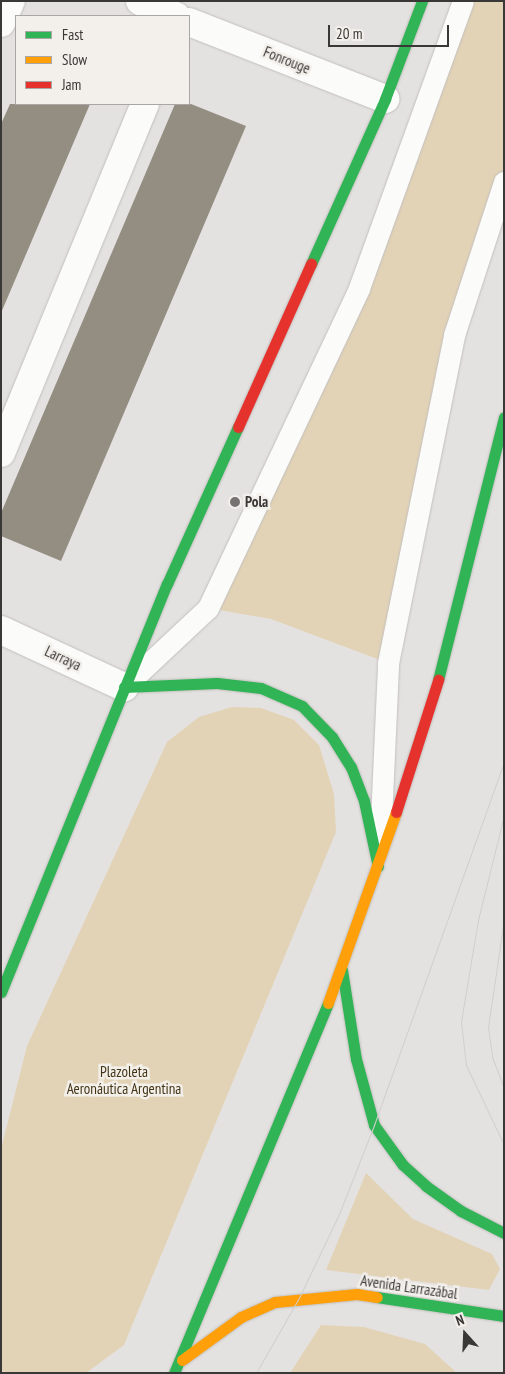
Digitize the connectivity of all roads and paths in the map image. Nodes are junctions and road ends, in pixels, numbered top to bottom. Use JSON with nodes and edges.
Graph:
{"nodes":[{"id":1,"x":11,"y":1,"type":"edge"},
{"id":2,"x":140,"y":1,"type":"edge"},
{"id":3,"x":187,"y":1,"type":"edge"},
{"id":4,"x":422,"y":1,"type":"edge"},
{"id":5,"x":463,"y":1,"type":"edge"},
{"id":6,"x":174,"y":15,"type":"edge"},
{"id":7,"x":181,"y":15,"type":"edge"},
{"id":8,"x":190,"y":22,"type":"edge"},
{"id":9,"x":1,"y":23,"type":"edge"},
{"id":10,"x":385,"y":99,"type":"junction"},
{"id":11,"x":145,"y":105,"type":"edge"},
{"id":12,"x":504,"y":182,"type":"edge"},
{"id":13,"x":504,"y":417,"type":"edge"},
{"id":14,"x":1,"y":453,"type":"edge"},
{"id":15,"x":1,"y":630,"type":"edge"},
{"id":16,"x":124,"y":687,"type":"junction"},
{"id":17,"x":378,"y":868,"type":"junction"},
{"id":18,"x":342,"y":970,"type":"junction"},
{"id":19,"x":1,"y":992,"type":"edge"},
{"id":20,"x":504,"y":1233,"type":"edge"},
{"id":21,"x":504,"y":1316,"type":"edge"},
{"id":22,"x":176,"y":1368,"type":"edge"},
{"id":23,"x":164,"y":1373,"type":"edge"}],
"edges":[{"from":1,"to":9,"type":"street"},
{"from":2,"to":6,"type":"street"},
{"from":3,"to":7,"type":"street"},
{"from":4,"to":10,"type":"main road"},
{"from":5,"to":16,"type":"lane"},
{"from":8,"to":10,"type":"street","name":"Fonrouge"},
{"from":10,"to":16,"type":"main road"},
{"from":11,"to":14,"type":"street"},
{"from":12,"to":17,"type":"lane"},
{"from":13,"to":17,"type":"main road"},
{"from":15,"to":16,"type":"street","name":"Larraya"},
{"from":16,"to":17,"type":"main road"},
{"from":16,"to":19,"type":"main road"},
{"from":17,"to":18,"type":"main road"},
{"from":18,"to":20,"type":"main road"},
{"from":18,"to":22,"type":"main road"},
{"from":21,"to":22,"type":"main road","name":"Avenida Larrazábal"},
{"from":22,"to":23,"type":"main road","name":"Avenida Larrazábal"}]}
